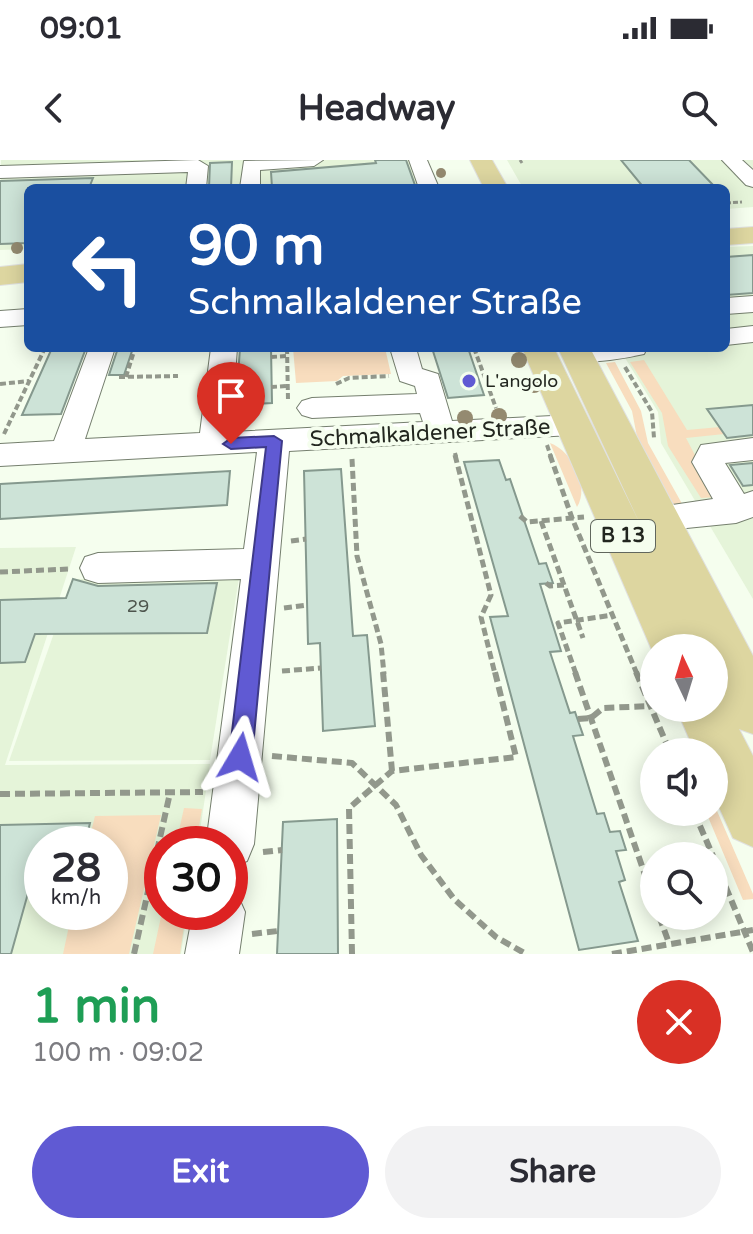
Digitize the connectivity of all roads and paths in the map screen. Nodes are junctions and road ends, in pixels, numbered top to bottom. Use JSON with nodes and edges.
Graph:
{"nodes":[{"id":1,"x":314,"y":160,"type":"edge"},
{"id":2,"x":418,"y":160,"type":"edge"},
{"id":3,"x":481,"y":160,"type":"edge"},
{"id":4,"x":731,"y":160,"type":"edge"},
{"id":5,"x":0,"y":172,"type":"edge"},
{"id":6,"x":753,"y":181,"type":"edge"},
{"id":7,"x":196,"y":184,"type":"edge"},
{"id":8,"x":250,"y":184,"type":"edge"},
{"id":9,"x":427,"y":184,"type":"edge"},
{"id":10,"x":494,"y":184,"type":"edge"},
{"id":11,"x":753,"y":235,"type":"edge"},
{"id":12,"x":730,"y":237,"type":"edge"},
{"id":13,"x":753,"y":304,"type":"edge"},
{"id":14,"x":730,"y":306,"type":"edge"},
{"id":15,"x":24,"y":317,"type":"edge"},
{"id":16,"x":0,"y":319,"type":"edge"},
{"id":17,"x":43,"y":352,"type":"edge"},
{"id":18,"x":101,"y":352,"type":"edge"},
{"id":19,"x":134,"y":352,"type":"edge"},
{"id":20,"x":224,"y":352,"type":"edge"},
{"id":21,"x":287,"y":352,"type":"edge"},
{"id":22,"x":475,"y":352,"type":"edge"},
{"id":23,"x":539,"y":352,"type":"edge"},
{"id":24,"x":600,"y":352,"type":"edge"},
{"id":25,"x":602,"y":352,"type":"edge"},
{"id":26,"x":287,"y":356,"type":"junction"},
{"id":27,"x":271,"y":357,"type":"dead end"},
{"id":28,"x":46,"y":361,"type":"dead end"},
{"id":29,"x":38,"y":362,"type":"junction"},
{"id":30,"x":406,"y":362,"type":"edge"},
{"id":31,"x":178,"y":376,"type":"dead end"},
{"id":32,"x":126,"y":377,"type":"junction"},
{"id":33,"x":91,"y":378,"type":"junction"},
{"id":34,"x":349,"y":378,"type":"dead end"},
{"id":35,"x":29,"y":381,"type":"junction"},
{"id":36,"x":0,"y":384,"type":"edge"},
{"id":37,"x":287,"y":386,"type":"junction"},
{"id":38,"x":271,"y":387,"type":"dead end"},
{"id":39,"x":23,"y":394,"type":"junction"},
{"id":40,"x":32,"y":394,"type":"dead end"},
{"id":41,"x":433,"y":403,"type":"junction"},
{"id":42,"x":312,"y":408,"type":"dead end"},
{"id":43,"x":497,"y":413,"type":"dead end"},
{"id":44,"x":556,"y":426,"type":"junction"},
{"id":45,"x":445,"y":434,"type":"junction"},
{"id":46,"x":351,"y":438,"type":"junction"},
{"id":47,"x":281,"y":441,"type":"junction"},
{"id":48,"x":654,"y":444,"type":"dead end"},
{"id":49,"x":214,"y":445,"type":"junction"},
{"id":50,"x":1,"y":446,"type":"edge"},
{"id":51,"x":753,"y":449,"type":"edge"},
{"id":52,"x":65,"y":453,"type":"junction"},
{"id":53,"x":747,"y":513,"type":"edge"},
{"id":54,"x":520,"y":516,"type":"dead end"},
{"id":55,"x":631,"y":518,"type":"junction"},
{"id":56,"x":541,"y":521,"type":"junction"},
{"id":57,"x":261,"y":563,"type":"junction"},
{"id":58,"x":98,"y":568,"type":"joint"},
{"id":59,"x":0,"y":572,"type":"edge"},
{"id":60,"x":546,"y":583,"type":"dead end"},
{"id":61,"x":564,"y":585,"type":"junction"},
{"id":62,"x":613,"y":615,"type":"junction"},
{"id":63,"x":577,"y":620,"type":"junction"},
{"id":64,"x":670,"y":634,"type":"edge"},
{"id":65,"x":687,"y":634,"type":"edge"},
{"id":66,"x":640,"y":637,"type":"edge"},
{"id":67,"x":583,"y":638,"type":"dead end"},
{"id":68,"x":321,"y":668,"type":"dead end"},
{"id":69,"x":250,"y":674,"type":"junction"},
{"id":70,"x":640,"y":706,"type":"edge"},
{"id":71,"x":591,"y":718,"type":"junction"},
{"id":72,"x":578,"y":719,"type":"dead end"},
{"id":73,"x":701,"y":722,"type":"edge"},
{"id":74,"x":726,"y":722,"type":"edge"},
{"id":75,"x":685,"y":738,"type":"edge"},
{"id":76,"x":392,"y":771,"type":"junction"},
{"id":77,"x":238,"y":774,"type":"junction"},
{"id":78,"x":376,"y":784,"type":"junction"},
{"id":79,"x":170,"y":793,"type":"junction"},
{"id":80,"x":0,"y":794,"type":"edge"},
{"id":81,"x":753,"y":818,"type":"edge"},
{"id":82,"x":232,"y":826,"type":"edge"},
{"id":83,"x":640,"y":868,"type":"edge"},
{"id":84,"x":728,"y":889,"type":"edge"},
{"id":85,"x":216,"y":930,"type":"edge"},
{"id":86,"x":664,"y":930,"type":"edge"},
{"id":87,"x":748,"y":931,"type":"edge"},
{"id":88,"x":669,"y":943,"type":"junction"},
{"id":89,"x":753,"y":952,"type":"edge"},
{"id":90,"x":134,"y":954,"type":"edge"},
{"id":91,"x":212,"y":954,"type":"edge"},
{"id":92,"x":352,"y":954,"type":"edge"},
{"id":93,"x":526,"y":954,"type":"edge"},
{"id":94,"x":612,"y":954,"type":"edge"}],
"edges":[{"from":1,"to":8,"type":"street"},
{"from":2,"to":9,"type":"street"},
{"from":3,"to":10,"type":"main road"},
{"from":4,"to":6,"type":"street"},
{"from":5,"to":7,"type":"street"},
{"from":11,"to":12,"type":"main road"},
{"from":13,"to":14,"type":"street"},
{"from":15,"to":16,"type":"street"},
{"from":17,"to":29,"type":"path"},
{"from":18,"to":33,"type":"street"},
{"from":19,"to":32,"type":"path"},
{"from":20,"to":49,"type":"street"},
{"from":21,"to":26,"type":"path"},
{"from":22,"to":43,"type":"path"},
{"from":23,"to":44,"type":"main road","number":"B 13"},
{"from":24,"to":55,"type":"main road","number":"B 13"},
{"from":25,"to":48,"type":"path"},
{"from":26,"to":27,"type":"path"},
{"from":26,"to":37,"type":"path"},
{"from":28,"to":29,"type":"path"},
{"from":29,"to":35,"type":"path"},
{"from":30,"to":34,"type":"path"},
{"from":30,"to":41,"type":"street"},
{"from":31,"to":32,"type":"path"},
{"from":32,"to":33,"type":"path"},
{"from":33,"to":52,"type":"street"},
{"from":35,"to":36,"type":"path"},
{"from":35,"to":39,"type":"path"},
{"from":37,"to":38,"type":"path"},
{"from":37,"to":47,"type":"path"},
{"from":39,"to":40,"type":"path"},
{"from":39,"to":50,"type":"path"},
{"from":41,"to":42,"type":"street"},
{"from":41,"to":45,"type":"street"},
{"from":44,"to":45,"type":"street","name":"Schmalkaldener Straße"},
{"from":44,"to":55,"type":"path"},
{"from":44,"to":55,"type":"main road","number":"B 13"},
{"from":45,"to":46,"type":"street","name":"Schmalkaldener Straße"},
{"from":45,"to":76,"type":"path"},
{"from":46,"to":47,"type":"street","name":"Schmalkaldener Straße"},
{"from":46,"to":76,"type":"path"},
{"from":47,"to":49,"type":"street","name":"Schmalkaldener Straße"},
{"from":47,"to":57,"type":"street"},
{"from":49,"to":52,"type":"street","name":"Schmalkaldener Straße"},
{"from":50,"to":52,"type":"street","name":"Schmalkaldener Straße"},
{"from":51,"to":53,"type":"street"},
{"from":53,"to":55,"type":"street"},
{"from":54,"to":56,"type":"path"},
{"from":55,"to":56,"type":"path"},
{"from":55,"to":62,"type":"path"},
{"from":55,"to":64,"type":"main road","number":"B 13"},
{"from":55,"to":65,"type":"main road","number":"B 13"},
{"from":56,"to":61,"type":"path"},
{"from":57,"to":58,"type":"street"},
{"from":57,"to":69,"type":"street"},
{"from":58,"to":59,"type":"path"},
{"from":60,"to":61,"type":"path"},
{"from":61,"to":63,"type":"path"},
{"from":62,"to":63,"type":"path"},
{"from":62,"to":66,"type":"path"},
{"from":63,"to":67,"type":"path"},
{"from":63,"to":71,"type":"path"},
{"from":68,"to":69,"type":"path"},
{"from":69,"to":77,"type":"street"},
{"from":70,"to":71,"type":"path"},
{"from":71,"to":72,"type":"path"},
{"from":71,"to":83,"type":"path"},
{"from":73,"to":75,"type":"path"},
{"from":74,"to":81,"type":"main road","number":"B 13"},
{"from":76,"to":78,"type":"path"},
{"from":77,"to":78,"type":"path"},
{"from":77,"to":79,"type":"path"},
{"from":77,"to":82,"type":"street"},
{"from":78,"to":92,"type":"path"},
{"from":78,"to":93,"type":"path"},
{"from":79,"to":80,"type":"path"},
{"from":79,"to":90,"type":"path"},
{"from":84,"to":87,"type":"path"},
{"from":85,"to":91,"type":"street"},
{"from":86,"to":88,"type":"path"},
{"from":87,"to":88,"type":"path"},
{"from":87,"to":89,"type":"path"},
{"from":88,"to":94,"type":"path"}]}
